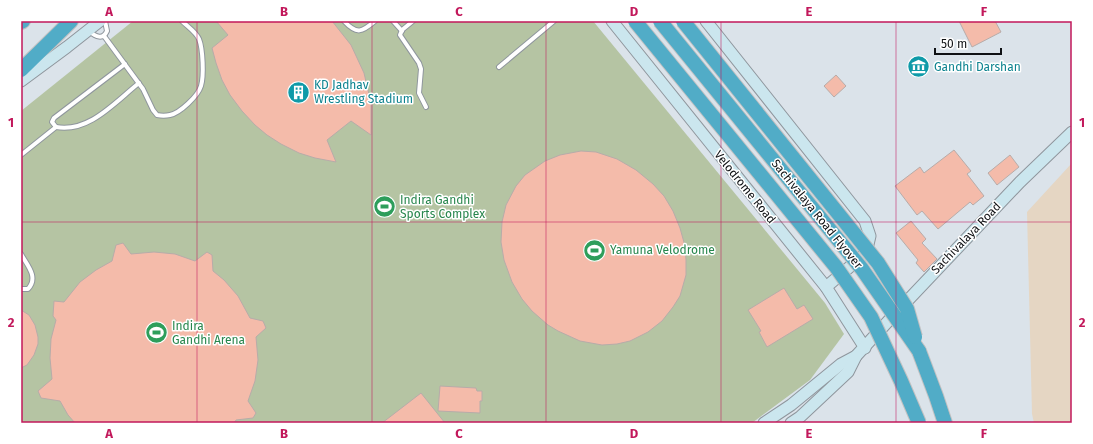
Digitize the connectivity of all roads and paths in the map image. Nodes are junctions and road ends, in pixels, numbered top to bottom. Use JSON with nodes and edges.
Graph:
{"nodes":[{"id":1,"x":71,"y":21,"type":"edge"},
{"id":2,"x":100,"y":21,"type":"edge"},
{"id":3,"x":105,"y":21,"type":"edge"},
{"id":4,"x":182,"y":21,"type":"edge"},
{"id":5,"x":344,"y":21,"type":"edge"},
{"id":6,"x":375,"y":21,"type":"edge"},
{"id":7,"x":393,"y":21,"type":"edge"},
{"id":8,"x":413,"y":21,"type":"edge"},
{"id":9,"x":554,"y":21,"type":"edge"},
{"id":10,"x":612,"y":21,"type":"edge"},
{"id":11,"x":635,"y":21,"type":"edge"},
{"id":12,"x":660,"y":21,"type":"edge"},
{"id":13,"x":683,"y":21,"type":"edge"},
{"id":14,"x":706,"y":21,"type":"edge"},
{"id":15,"x":88,"y":30,"type":"junction"},
{"id":16,"x":402,"y":31,"type":"junction"},
{"id":17,"x":104,"y":36,"type":"junction"},
{"id":18,"x":125,"y":64,"type":"junction"},
{"id":19,"x":499,"y":67,"type":"dead end"},
{"id":20,"x":21,"y":70,"type":"edge"},
{"id":21,"x":21,"y":81,"type":"edge"},
{"id":22,"x":139,"y":83,"type":"junction"},
{"id":23,"x":426,"y":107,"type":"dead end"},
{"id":24,"x":56,"y":127,"type":"junction"},
{"id":25,"x":1072,"y":132,"type":"edge"},
{"id":26,"x":21,"y":155,"type":"edge"},
{"id":27,"x":21,"y":254,"type":"edge"},
{"id":28,"x":826,"y":288,"type":"junction"},
{"id":29,"x":21,"y":289,"type":"edge"},
{"id":30,"x":919,"y":351,"type":"junction"},
{"id":31,"x":861,"y":352,"type":"junction"},
{"id":32,"x":764,"y":423,"type":"edge"},
{"id":33,"x":791,"y":423,"type":"edge"},
{"id":34,"x":919,"y":423,"type":"edge"},
{"id":35,"x":945,"y":423,"type":"edge"}],
"edges":[{"from":1,"to":20,"type":"highway"},
{"from":2,"to":15,"type":"street"},
{"from":3,"to":17,"type":"lane"},
{"from":4,"to":22,"type":"lane"},
{"from":5,"to":6,"type":"lane"},
{"from":7,"to":16,"type":"lane"},
{"from":8,"to":16,"type":"lane"},
{"from":9,"to":19,"type":"lane"},
{"from":10,"to":28,"type":"street","name":"Velodrome Road"},
{"from":11,"to":34,"type":"highway","name":"Sachivalaya Road Flyover","bridge":true},
{"from":12,"to":30,"type":"highway","name":"Sachivalaya Road Flyover","bridge":true},
{"from":13,"to":30,"type":"highway","bridge":true},
{"from":14,"to":28,"type":"street"},
{"from":15,"to":17,"type":"lane"},
{"from":15,"to":21,"type":"street"},
{"from":16,"to":23,"type":"lane"},
{"from":17,"to":18,"type":"lane"},
{"from":18,"to":22,"type":"lane"},
{"from":18,"to":24,"type":"lane"},
{"from":22,"to":24,"type":"lane"},
{"from":24,"to":26,"type":"lane"},
{"from":25,"to":31,"type":"street","name":"Sachivalaya Road"},
{"from":27,"to":29,"type":"lane"},
{"from":28,"to":31,"type":"street","name":"Velodrome Road"},
{"from":30,"to":35,"type":"highway","name":"Sachivalaya Road Flyover"},
{"from":31,"to":32,"type":"street","name":"Sachivalaya Road"},
{"from":31,"to":33,"type":"street","name":"Sachivalaya Road"}]}
